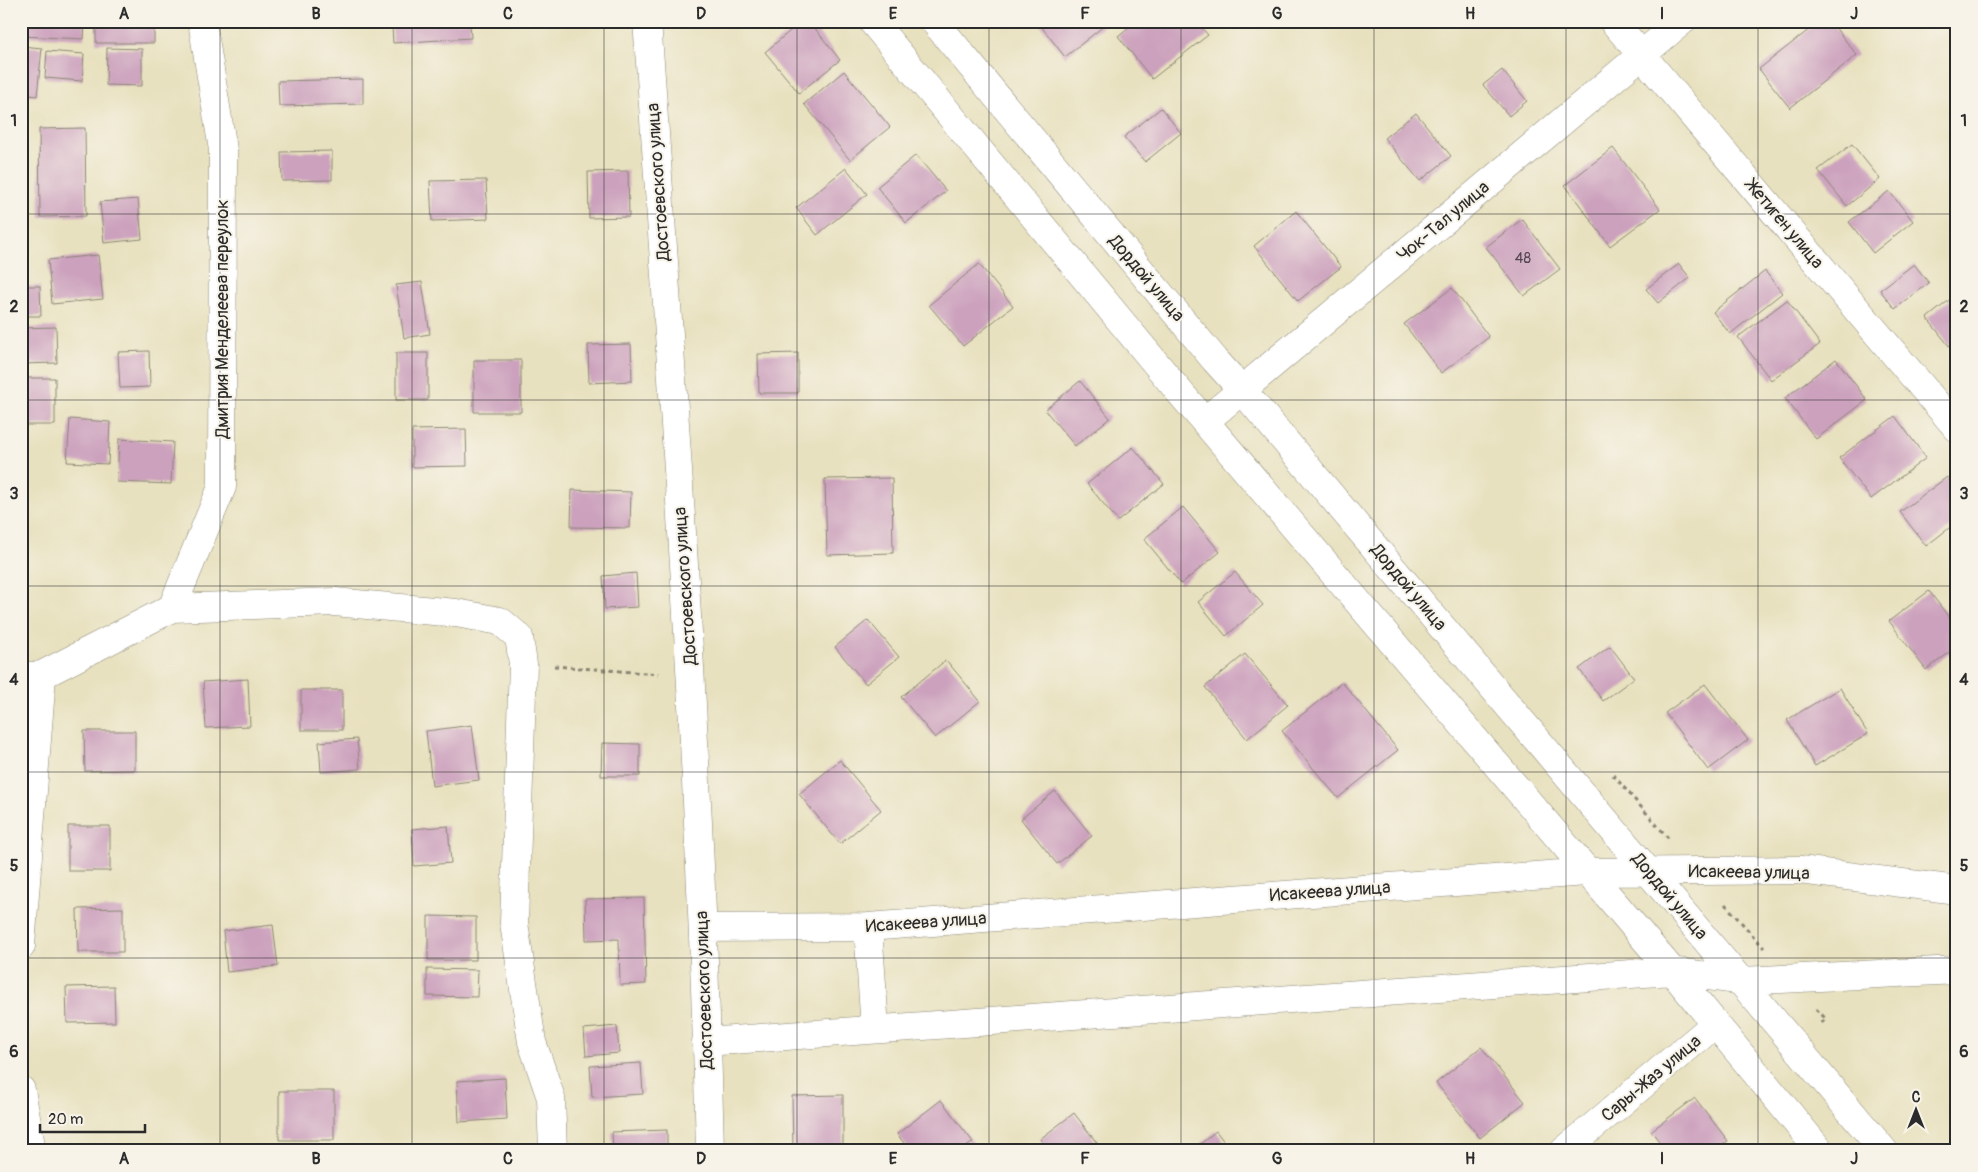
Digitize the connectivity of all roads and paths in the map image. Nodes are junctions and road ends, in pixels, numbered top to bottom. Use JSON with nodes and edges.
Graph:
{"nodes":[{"id":1,"x":202,"y":21,"type":"edge"},
{"id":2,"x":647,"y":21,"type":"edge"},
{"id":3,"x":872,"y":21,"type":"edge"},
{"id":4,"x":934,"y":21,"type":"edge"},
{"id":5,"x":1613,"y":21,"type":"edge"},
{"id":6,"x":1682,"y":21,"type":"edge"},
{"id":7,"x":1642,"y":54,"type":"junction"},
{"id":8,"x":1242,"y":390,"type":"junction"},
{"id":9,"x":1205,"y":421,"type":"junction"},
{"id":10,"x":1957,"y":428,"type":"edge"},
{"id":11,"x":172,"y":608,"type":"junction"},
{"id":12,"x":523,"y":664,"type":"junction"},
{"id":13,"x":32,"y":676,"type":"edge"},
{"id":14,"x":691,"y":676,"type":"junction"},
{"id":15,"x":1613,"y":775,"type":"dead end"},
{"id":16,"x":1674,"y":844,"type":"dead end"},
{"id":17,"x":1649,"y":871,"type":"junction"},
{"id":18,"x":1586,"y":872,"type":"junction"},
{"id":19,"x":1957,"y":890,"type":"edge"},
{"id":20,"x":1722,"y":900,"type":"dead end"},
{"id":21,"x":868,"y":927,"type":"junction"},
{"id":22,"x":703,"y":928,"type":"junction"},
{"id":23,"x":21,"y":946,"type":"edge"},
{"id":24,"x":1767,"y":952,"type":"dead end"},
{"id":25,"x":1957,"y":970,"type":"edge"},
{"id":26,"x":1672,"y":971,"type":"junction"},
{"id":27,"x":1742,"y":982,"type":"junction"},
{"id":28,"x":1816,"y":1008,"type":"dead end"},
{"id":29,"x":1714,"y":1025,"type":"junction"},
{"id":30,"x":1816,"y":1028,"type":"dead end"},
{"id":31,"x":875,"y":1029,"type":"junction"},
{"id":32,"x":706,"y":1042,"type":"junction"},
{"id":33,"x":21,"y":1090,"type":"edge"},
{"id":34,"x":32,"y":1151,"type":"edge"},
{"id":35,"x":553,"y":1151,"type":"edge"},
{"id":36,"x":710,"y":1151,"type":"edge"},
{"id":37,"x":1564,"y":1151,"type":"edge"},
{"id":38,"x":1820,"y":1151,"type":"edge"},
{"id":39,"x":1884,"y":1151,"type":"edge"}],
"edges":[{"from":1,"to":11,"type":"street","name":"Дмитрия Менделеева переулок"},
{"from":2,"to":14,"type":"street","name":"Достоевского улица"},
{"from":3,"to":9,"type":"street"},
{"from":4,"to":8,"type":"street","name":"Дордой улица"},
{"from":5,"to":7,"type":"street","name":"Жетиген улица"},
{"from":6,"to":7,"type":"street","name":"Чок-Тал улица"},
{"from":7,"to":8,"type":"street","name":"Чок-Тал улица"},
{"from":7,"to":10,"type":"street","name":"Жетиген улица"},
{"from":8,"to":9,"type":"street","name":"Чок-Тал улица"},
{"from":8,"to":17,"type":"street","name":"Дордой улица"},
{"from":9,"to":18,"type":"street"},
{"from":11,"to":12,"type":"street"},
{"from":11,"to":13,"type":"street"},
{"from":12,"to":14,"type":"path"},
{"from":12,"to":35,"type":"street"},
{"from":13,"to":23,"type":"street"},
{"from":14,"to":22,"type":"street","name":"Достоевского улица"},
{"from":15,"to":16,"type":"path"},
{"from":17,"to":18,"type":"street","name":"Исакеева улица"},
{"from":17,"to":19,"type":"street","name":"Исакеева улица"},
{"from":17,"to":27,"type":"street","name":"Дордой улица"},
{"from":18,"to":21,"type":"street","name":"Исакеева улица"},
{"from":18,"to":26,"type":"street"},
{"from":20,"to":24,"type":"path"},
{"from":21,"to":22,"type":"street","name":"Исакеева улица"},
{"from":21,"to":31,"type":"street"},
{"from":22,"to":32,"type":"street","name":"Достоевского улица"},
{"from":25,"to":27,"type":"street"},
{"from":26,"to":27,"type":"street"},
{"from":26,"to":29,"type":"street"},
{"from":26,"to":31,"type":"street"},
{"from":27,"to":39,"type":"street","name":"Дордой улица"},
{"from":28,"to":30,"type":"path"},
{"from":29,"to":37,"type":"street","name":"Сары-Жаз улица"},
{"from":29,"to":38,"type":"street"},
{"from":31,"to":32,"type":"street"},
{"from":32,"to":36,"type":"street","name":"Достоевского улица"},
{"from":33,"to":34,"type":"street"}]}
